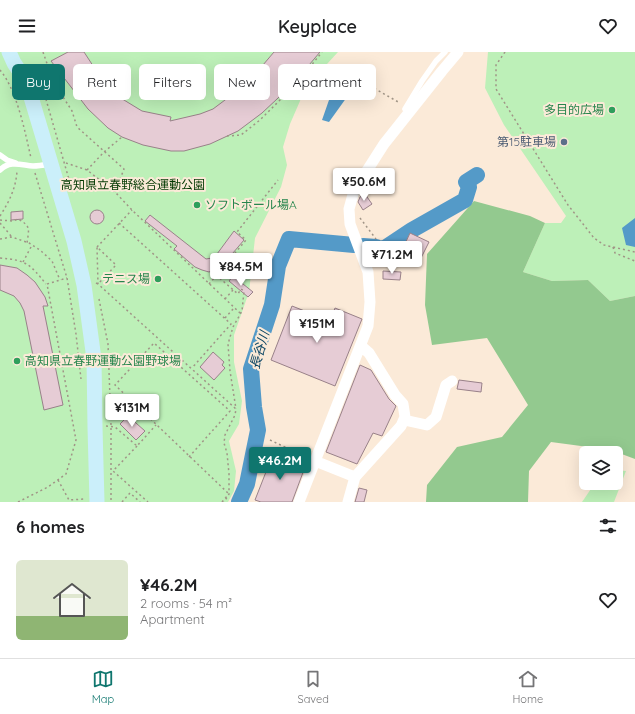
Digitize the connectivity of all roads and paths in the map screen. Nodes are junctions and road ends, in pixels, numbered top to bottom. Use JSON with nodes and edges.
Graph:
{"nodes":[{"id":1,"x":9,"y":52,"type":"edge"},
{"id":2,"x":43,"y":52,"type":"edge"},
{"id":3,"x":322,"y":52,"type":"edge"},
{"id":4,"x":444,"y":52,"type":"edge"},
{"id":5,"x":458,"y":52,"type":"edge"},
{"id":6,"x":505,"y":52,"type":"edge"},
{"id":7,"x":0,"y":70,"type":"edge"},
{"id":8,"x":376,"y":89,"type":"edge"},
{"id":9,"x":407,"y":106,"type":"junction"},
{"id":10,"x":227,"y":136,"type":"dead end"},
{"id":11,"x":122,"y":137,"type":"dead end"},
{"id":12,"x":387,"y":140,"type":"junction"},
{"id":13,"x":104,"y":152,"type":"junction"},
{"id":14,"x":0,"y":155,"type":"edge"},
{"id":15,"x":18,"y":164,"type":"junction"},
{"id":16,"x":52,"y":164,"type":"junction"},
{"id":17,"x":33,"y":166,"type":"junction"},
{"id":18,"x":0,"y":170,"type":"edge"},
{"id":19,"x":87,"y":170,"type":"junction"},
{"id":20,"x":278,"y":180,"type":"dead end"},
{"id":21,"x":115,"y":192,"type":"junction"},
{"id":22,"x":350,"y":206,"type":"junction"},
{"id":23,"x":132,"y":210,"type":"junction"},
{"id":24,"x":0,"y":216,"type":"edge"},
{"id":25,"x":0,"y":221,"type":"edge"},
{"id":26,"x":119,"y":223,"type":"junction"},
{"id":27,"x":12,"y":237,"type":"junction"},
{"id":28,"x":0,"y":239,"type":"edge"},
{"id":29,"x":28,"y":242,"type":"junction"},
{"id":30,"x":380,"y":244,"type":"joint"},
{"id":31,"x":31,"y":247,"type":"dead end"},
{"id":32,"x":97,"y":247,"type":"junction"},
{"id":33,"x":613,"y":247,"type":"junction"},
{"id":34,"x":635,"y":252,"type":"edge"},
{"id":35,"x":0,"y":258,"type":"edge"},
{"id":36,"x":635,"y":260,"type":"edge"},
{"id":37,"x":23,"y":262,"type":"junction"},
{"id":38,"x":367,"y":270,"type":"junction"},
{"id":39,"x":216,"y":275,"type":"junction"},
{"id":40,"x":67,"y":278,"type":"junction"},
{"id":41,"x":60,"y":280,"type":"junction"},
{"id":42,"x":47,"y":284,"type":"junction"},
{"id":43,"x":91,"y":284,"type":"junction"},
{"id":44,"x":209,"y":284,"type":"junction"},
{"id":45,"x":234,"y":290,"type":"junction"},
{"id":46,"x":225,"y":299,"type":"junction"},
{"id":47,"x":235,"y":308,"type":"junction"},
{"id":48,"x":240,"y":313,"type":"junction"},
{"id":49,"x":225,"y":318,"type":"junction"},
{"id":50,"x":361,"y":346,"type":"junction"},
{"id":51,"x":191,"y":369,"type":"dead end"},
{"id":52,"x":82,"y":380,"type":"dead end"},
{"id":53,"x":452,"y":381,"type":"dead end"},
{"id":54,"x":236,"y":409,"type":"junction"},
{"id":55,"x":404,"y":420,"type":"junction"},
{"id":56,"x":156,"y":424,"type":"junction"},
{"id":57,"x":95,"y":427,"type":"junction"},
{"id":58,"x":270,"y":440,"type":"dead end"},
{"id":59,"x":137,"y":446,"type":"junction"},
{"id":60,"x":189,"y":457,"type":"junction"},
{"id":61,"x":315,"y":461,"type":"junction"},
{"id":62,"x":356,"y":477,"type":"junction"},
{"id":63,"x":58,"y":480,"type":"junction"},
{"id":64,"x":228,"y":494,"type":"junction"},
{"id":65,"x":92,"y":500,"type":"edge"},
{"id":66,"x":18,"y":502,"type":"edge"},
{"id":67,"x":122,"y":502,"type":"edge"},
{"id":68,"x":140,"y":502,"type":"edge"},
{"id":69,"x":148,"y":502,"type":"edge"},
{"id":70,"x":223,"y":502,"type":"edge"},
{"id":71,"x":299,"y":502,"type":"edge"},
{"id":72,"x":348,"y":502,"type":"edge"}],
"edges":[{"from":1,"to":16,"type":"street"},
{"from":2,"to":13,"type":"path"},
{"from":3,"to":10,"type":"path"},
{"from":4,"to":9,"type":"lane"},
{"from":5,"to":12,"type":"street"},
{"from":6,"to":33,"type":"path"},
{"from":7,"to":17,"type":"path"},
{"from":8,"to":9,"type":"path"},
{"from":9,"to":12,"type":"lane"},
{"from":11,"to":13,"type":"path"},
{"from":12,"to":22,"type":"street"},
{"from":13,"to":19,"type":"path"},
{"from":13,"to":21,"type":"path"},
{"from":14,"to":15,"type":"lane"},
{"from":15,"to":17,"type":"lane"},
{"from":15,"to":18,"type":"lane"},
{"from":15,"to":24,"type":"path"},
{"from":16,"to":17,"type":"lane"},
{"from":16,"to":19,"type":"path"},
{"from":16,"to":43,"type":"street"},
{"from":17,"to":40,"type":"path"},
{"from":19,"to":21,"type":"path"},
{"from":20,"to":39,"type":"path"},
{"from":21,"to":23,"type":"path"},
{"from":22,"to":30,"type":"path"},
{"from":22,"to":38,"type":"street"},
{"from":23,"to":26,"type":"path"},
{"from":23,"to":44,"type":"path"},
{"from":25,"to":27,"type":"path"},
{"from":25,"to":29,"type":"path"},
{"from":26,"to":32,"type":"path"},
{"from":26,"to":49,"type":"path"},
{"from":27,"to":28,"type":"path"},
{"from":27,"to":29,"type":"path"},
{"from":29,"to":41,"type":"path"},
{"from":30,"to":38,"type":"lane"},
{"from":31,"to":37,"type":"path"},
{"from":32,"to":43,"type":"path"},
{"from":32,"to":43,"type":"path"},
{"from":33,"to":34,"type":"path"},
{"from":33,"to":36,"type":"path"},
{"from":35,"to":37,"type":"path"},
{"from":37,"to":42,"type":"path"},
{"from":38,"to":50,"type":"street"},
{"from":39,"to":44,"type":"path"},
{"from":39,"to":45,"type":"path"},
{"from":40,"to":41,"type":"path"},
{"from":40,"to":52,"type":"path"},
{"from":41,"to":42,"type":"path"},
{"from":42,"to":63,"type":"path"},
{"from":43,"to":54,"type":"path"},
{"from":43,"to":57,"type":"street"},
{"from":44,"to":46,"type":"path"},
{"from":45,"to":46,"type":"path"},
{"from":45,"to":48,"type":"path"},
{"from":46,"to":47,"type":"path"},
{"from":47,"to":48,"type":"path"},
{"from":47,"to":49,"type":"path"},
{"from":48,"to":54,"type":"path"},
{"from":49,"to":51,"type":"path"},
{"from":50,"to":55,"type":"street"},
{"from":50,"to":61,"type":"street"},
{"from":53,"to":55,"type":"street"},
{"from":54,"to":64,"type":"path"},
{"from":55,"to":62,"type":"street"},
{"from":56,"to":59,"type":"path"},
{"from":56,"to":60,"type":"path"},
{"from":56,"to":60,"type":"path"},
{"from":57,"to":59,"type":"path"},
{"from":57,"to":65,"type":"street"},
{"from":58,"to":61,"type":"path"},
{"from":59,"to":69,"type":"path"},
{"from":60,"to":64,"type":"path"},
{"from":61,"to":62,"type":"street"},
{"from":61,"to":71,"type":"street"},
{"from":62,"to":72,"type":"street"},
{"from":63,"to":65,"type":"path"},
{"from":63,"to":66,"type":"path"},
{"from":64,"to":70,"type":"path"},
{"from":67,"to":68,"type":"path"}]}
